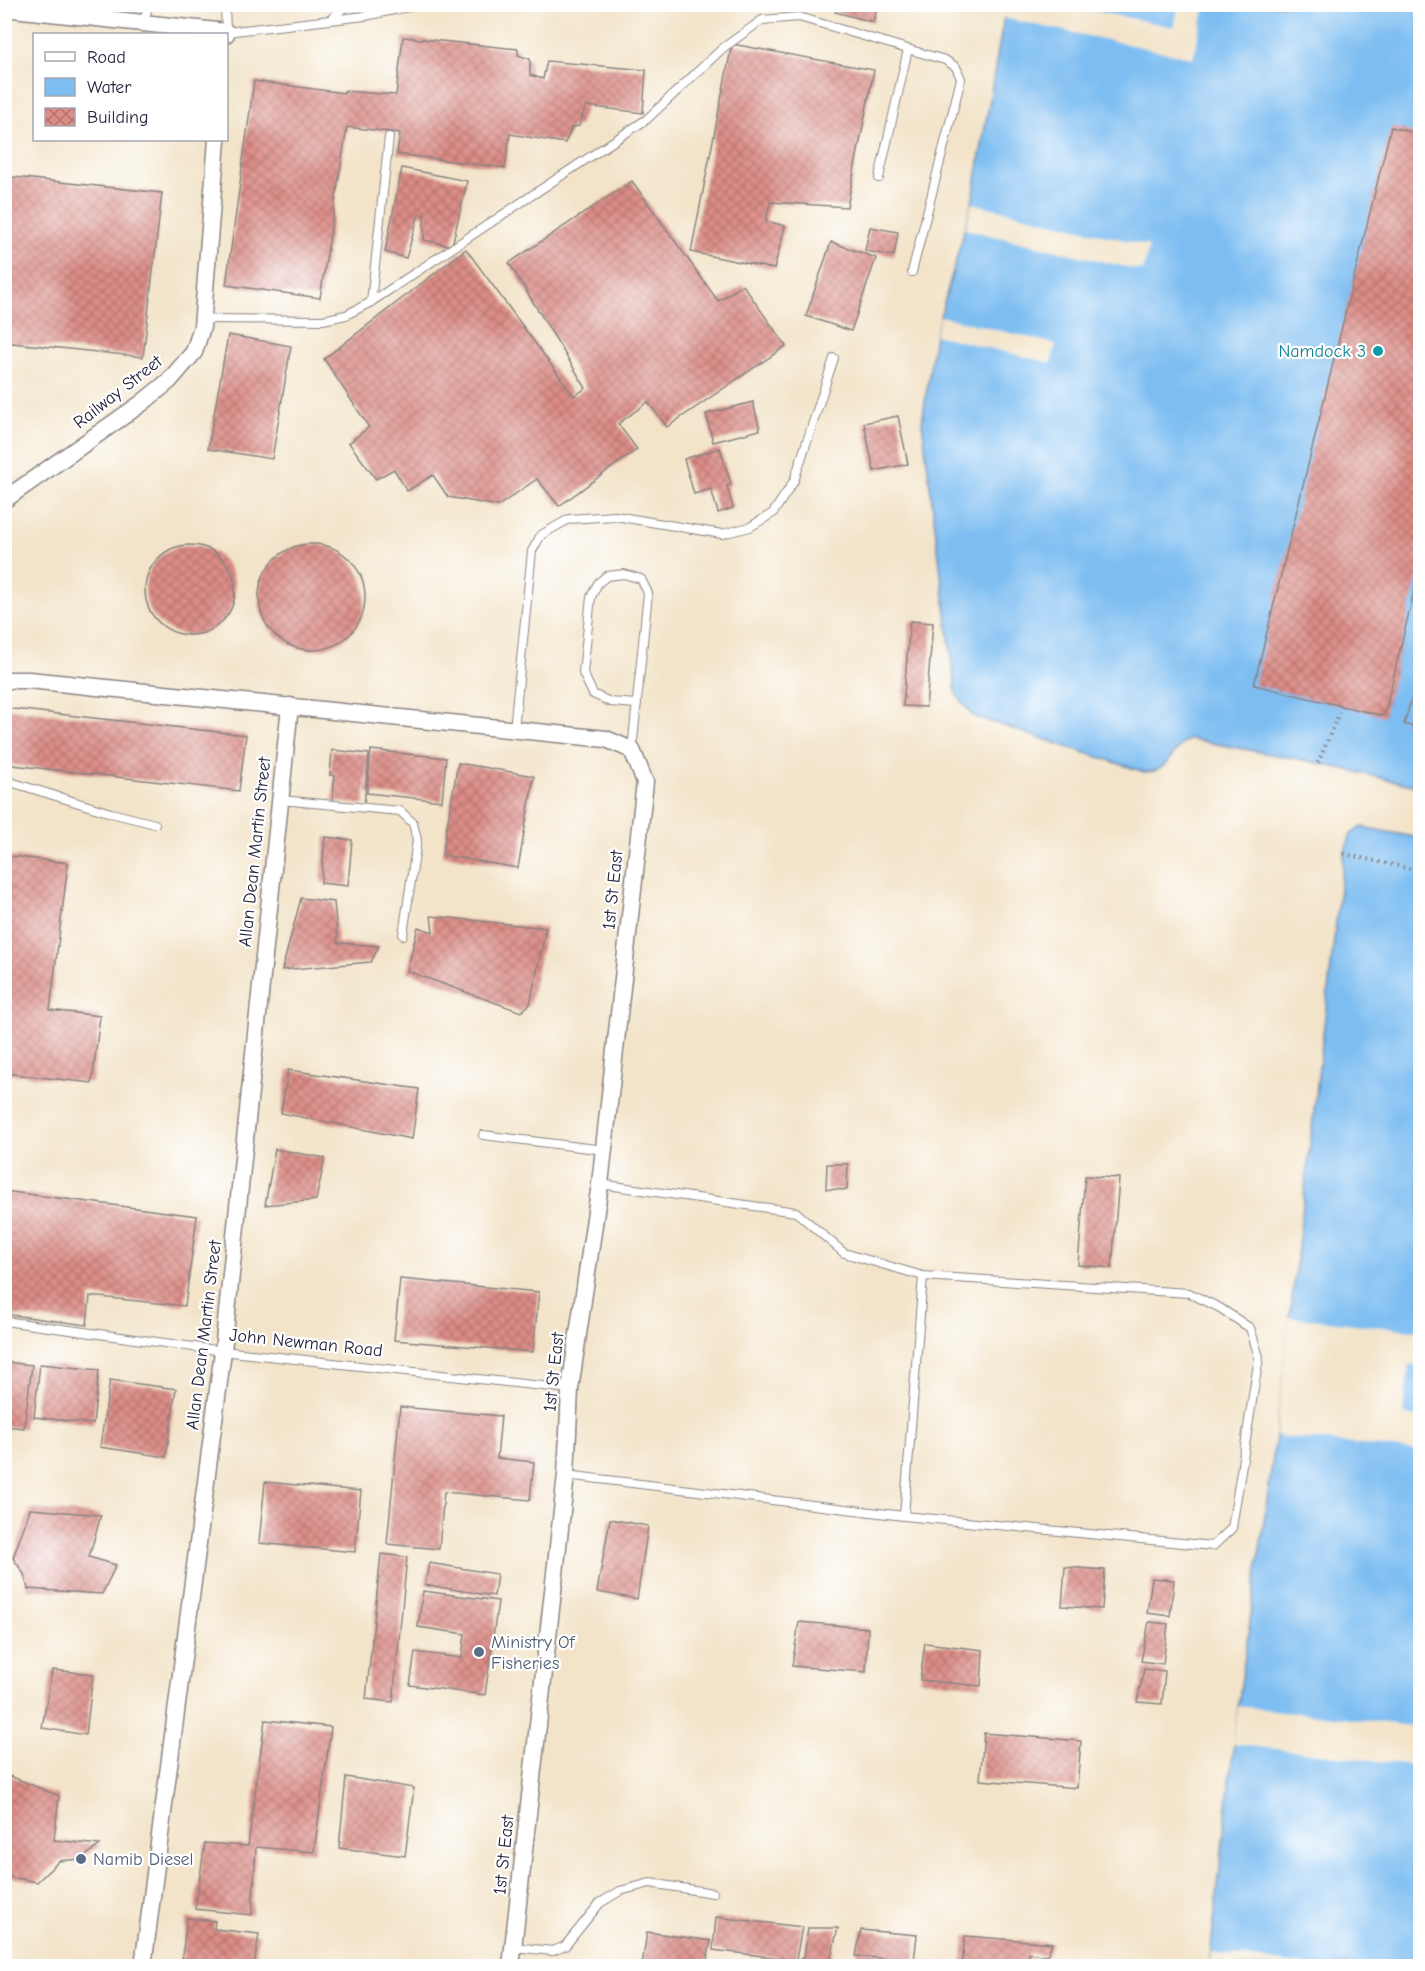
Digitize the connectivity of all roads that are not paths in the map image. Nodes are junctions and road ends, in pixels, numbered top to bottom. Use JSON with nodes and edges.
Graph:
{"nodes":[{"id":1,"x":148,"y":4,"type":"edge"},
{"id":2,"x":225,"y":4,"type":"edge"},
{"id":3,"x":348,"y":4,"type":"edge"},
{"id":4,"x":422,"y":4,"type":"edge"},
{"id":5,"x":10,"y":7,"type":"edge"},
{"id":6,"x":330,"y":20,"type":"junction"},
{"id":7,"x":143,"y":24,"type":"junction"},
{"id":8,"x":226,"y":33,"type":"edge"},
{"id":9,"x":908,"y":50,"type":"junction"},
{"id":10,"x":389,"y":137,"type":"dead end"},
{"id":11,"x":218,"y":141,"type":"edge"},
{"id":12,"x":879,"y":178,"type":"dead end"},
{"id":13,"x":912,"y":272,"type":"dead end"},
{"id":14,"x":371,"y":302,"type":"junction"},
{"id":15,"x":203,"y":319,"type":"junction"},
{"id":16,"x":834,"y":358,"type":"dead end"},
{"id":17,"x":4,"y":500,"type":"edge"},
{"id":18,"x":4,"y":681,"type":"edge"},
{"id":19,"x":637,"y":704,"type":"junction"},
{"id":20,"x":290,"y":706,"type":"junction"},
{"id":21,"x":514,"y":729,"type":"junction"},
{"id":22,"x":632,"y":750,"type":"junction"},
{"id":23,"x":7,"y":780,"type":"edge"},
{"id":24,"x":280,"y":800,"type":"junction"},
{"id":25,"x":4,"y":815,"type":"edge"},
{"id":26,"x":154,"y":824,"type":"dead end"},
{"id":27,"x":403,"y":935,"type":"dead end"},
{"id":28,"x":483,"y":1135,"type":"dead end"},
{"id":29,"x":604,"y":1150,"type":"junction"},
{"id":30,"x":600,"y":1184,"type":"junction"},
{"id":31,"x":923,"y":1276,"type":"junction"},
{"id":32,"x":4,"y":1321,"type":"edge"},
{"id":33,"x":223,"y":1351,"type":"junction"},
{"id":34,"x":570,"y":1389,"type":"junction"},
{"id":35,"x":566,"y":1475,"type":"junction"},
{"id":36,"x":904,"y":1516,"type":"junction"},
{"id":37,"x":713,"y":1893,"type":"dead end"},
{"id":38,"x":513,"y":1947,"type":"junction"},
{"id":39,"x":143,"y":1966,"type":"edge"},
{"id":40,"x":511,"y":1966,"type":"edge"}],
"edges":[{"from":1,"to":7,"type":"lane"},
{"from":2,"to":8,"type":"lane"},
{"from":3,"to":6,"type":"lane"},
{"from":4,"to":6,"type":"lane"},
{"from":5,"to":7,"type":"street"},
{"from":6,"to":8,"type":"lane"},
{"from":7,"to":8,"type":"street"},
{"from":9,"to":12,"type":"lane"},
{"from":9,"to":13,"type":"lane"},
{"from":9,"to":14,"type":"lane"},
{"from":10,"to":14,"type":"lane"},
{"from":11,"to":15,"type":"street","name":"Railway Street"},
{"from":14,"to":15,"type":"lane"},
{"from":15,"to":17,"type":"street","name":"Railway Street"},
{"from":16,"to":21,"type":"lane"},
{"from":18,"to":20,"type":"street"},
{"from":19,"to":19,"type":"lane"},
{"from":19,"to":22,"type":"lane"},
{"from":20,"to":21,"type":"street"},
{"from":20,"to":24,"type":"street","name":"Allan Dean Martin Street"},
{"from":21,"to":22,"type":"street"},
{"from":22,"to":29,"type":"street","name":"1st St East"},
{"from":23,"to":25,"type":"lane"},
{"from":23,"to":26,"type":"lane"},
{"from":24,"to":27,"type":"lane"},
{"from":24,"to":33,"type":"street","name":"Allan Dean Martin Street"},
{"from":28,"to":29,"type":"lane"},
{"from":29,"to":30,"type":"street","name":"1st St East"},
{"from":30,"to":31,"type":"lane"},
{"from":30,"to":34,"type":"street","name":"1st St East"},
{"from":31,"to":36,"type":"lane"},
{"from":31,"to":36,"type":"lane"},
{"from":32,"to":33,"type":"lane","name":"John Newman Road"},
{"from":33,"to":34,"type":"lane","name":"John Newman Road"},
{"from":33,"to":39,"type":"street","name":"Allan Dean Martin Street"},
{"from":34,"to":35,"type":"street","name":"1st St East"},
{"from":35,"to":36,"type":"lane"},
{"from":35,"to":38,"type":"street","name":"1st St East"},
{"from":37,"to":38,"type":"lane"},
{"from":38,"to":40,"type":"street","name":"1st St East"}]}
